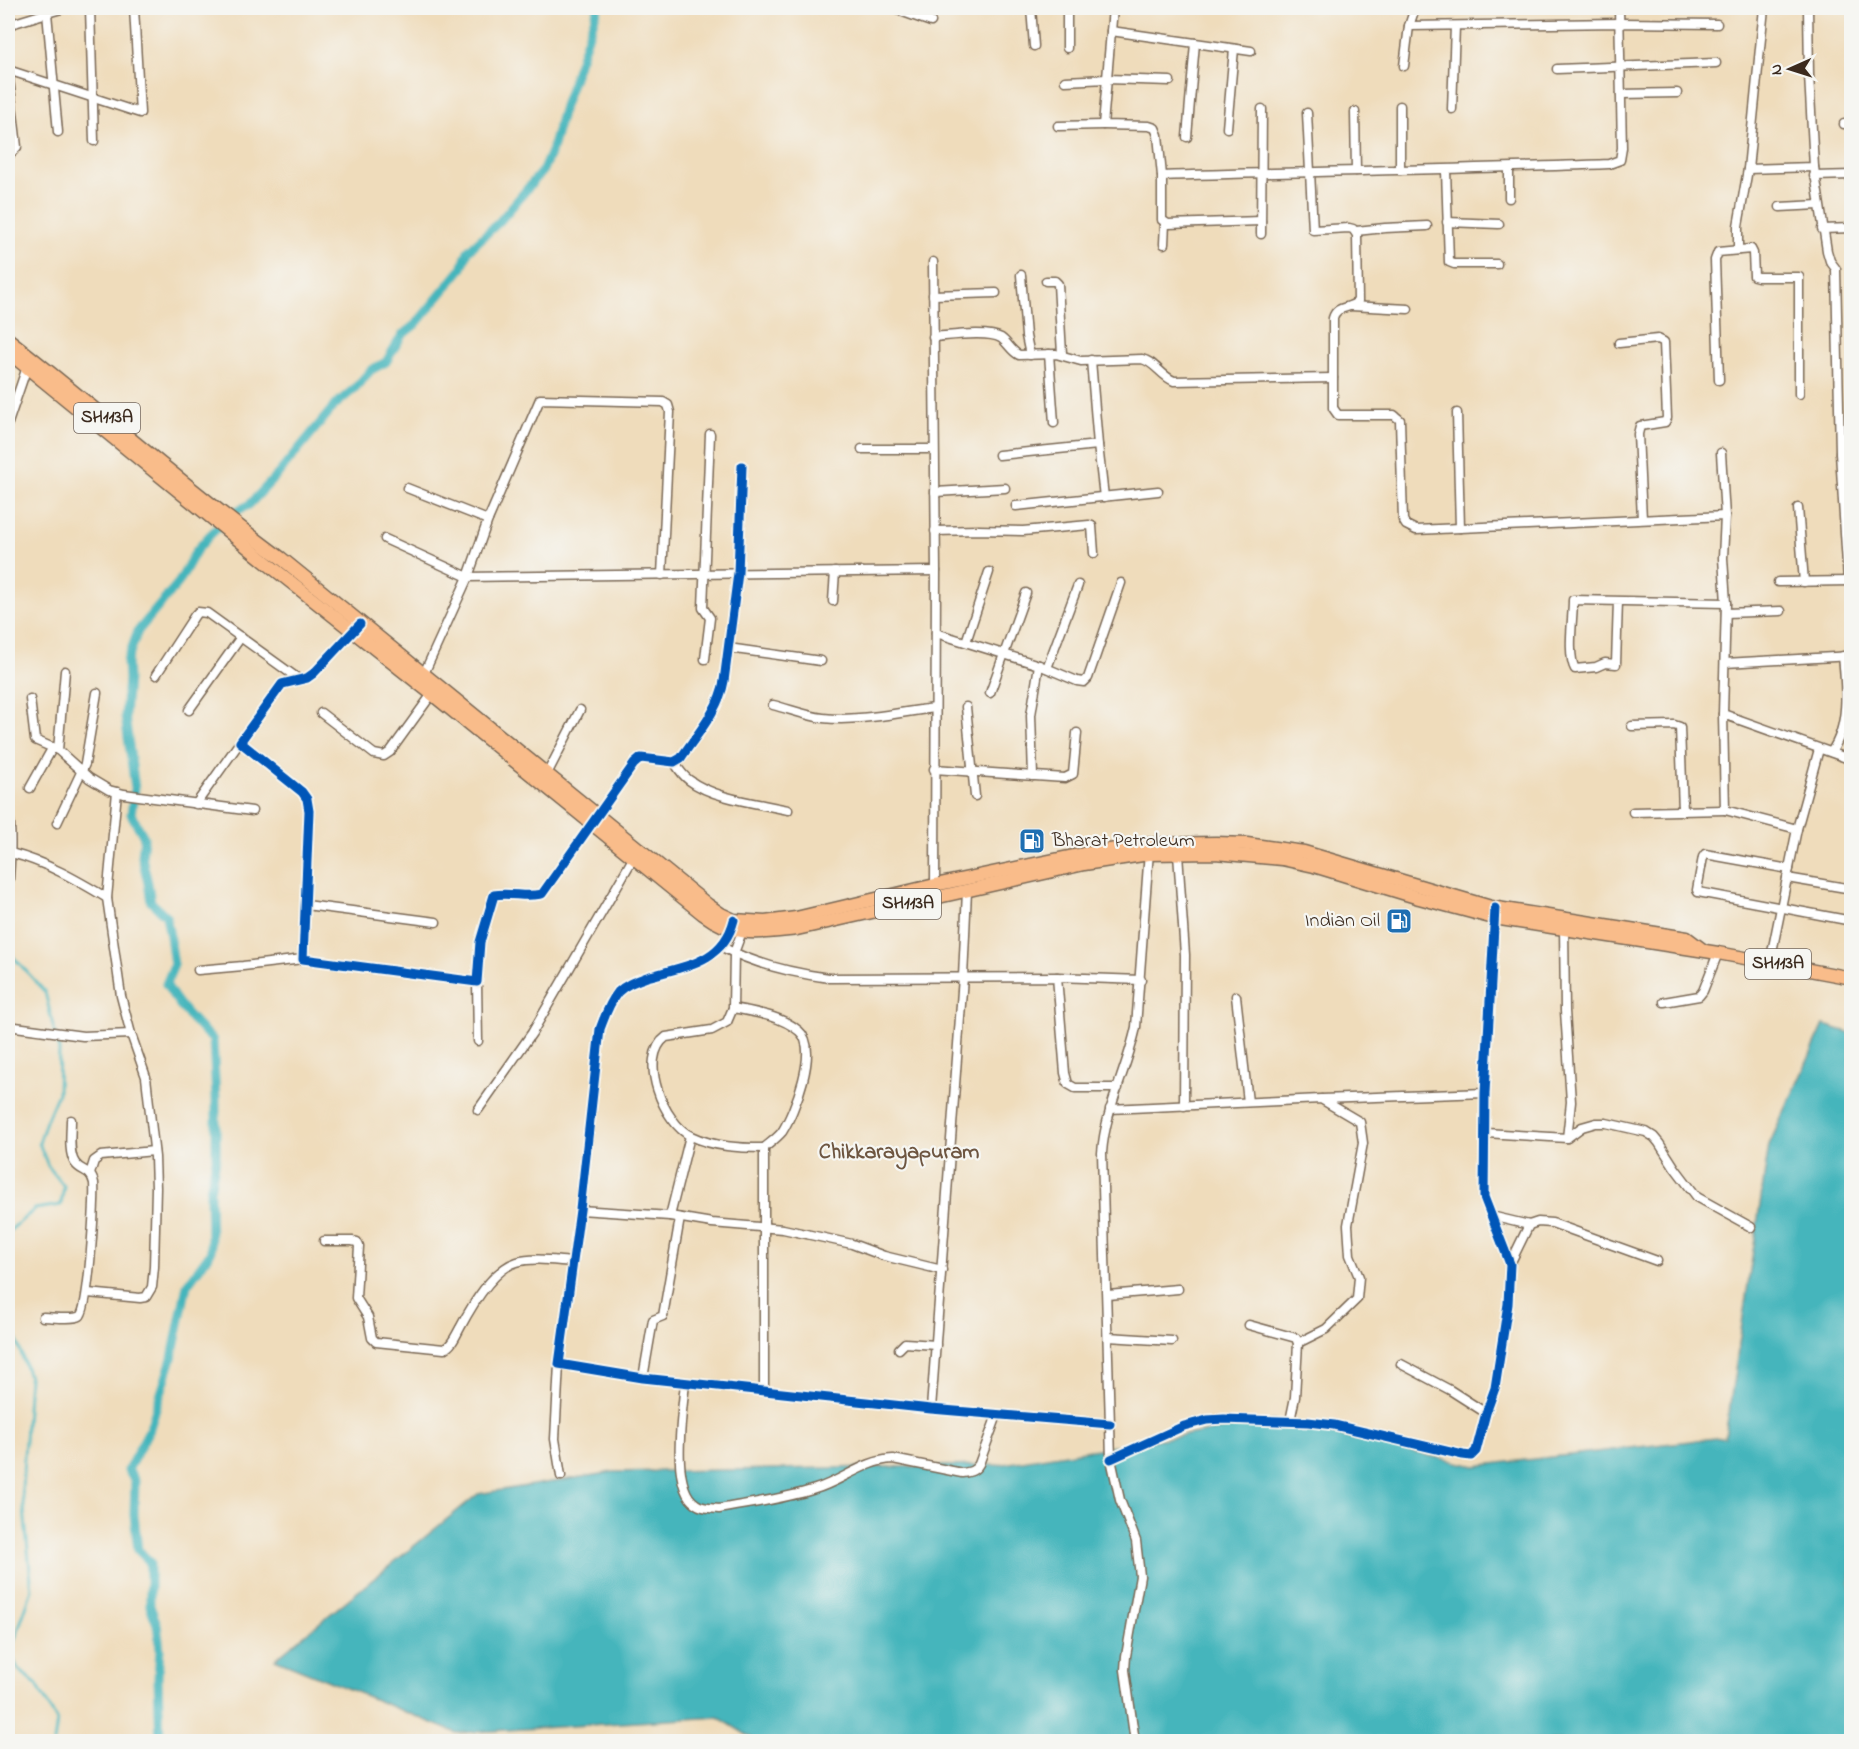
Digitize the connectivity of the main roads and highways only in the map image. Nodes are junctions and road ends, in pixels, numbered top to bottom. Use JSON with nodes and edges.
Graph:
{"nodes":[{"id":1,"x":8,"y":339,"type":"edge"},
{"id":2,"x":8,"y":352,"type":"edge"},
{"id":3,"x":29,"y":362,"type":"junction"},
{"id":4,"x":421,"y":679,"type":"junction"},
{"id":5,"x":595,"y":820,"type":"junction"},
{"id":6,"x":1149,"y":849,"type":"junction"},
{"id":7,"x":935,"y":892,"type":"junction"},
{"id":8,"x":1495,"y":913,"type":"junction"},
{"id":9,"x":1851,"y":978,"type":"edge"}],
"edges":[{"from":1,"to":3,"type":"main road","number":"SH113A"},
{"from":2,"to":3,"type":"main road","number":"SH113A"},
{"from":3,"to":4,"type":"main road","number":"SH113A"},
{"from":4,"to":5,"type":"main road","number":"SH113A"},
{"from":4,"to":5,"type":"main road","number":"SH113A"},
{"from":5,"to":7,"type":"main road","number":"SH113A"},
{"from":6,"to":7,"type":"main road","number":"SH113A"},
{"from":6,"to":7,"type":"main road","number":"SH113A"},
{"from":6,"to":8,"type":"main road","number":"SH113A"},
{"from":6,"to":8,"type":"main road","number":"SH113A"},
{"from":8,"to":9,"type":"main road","number":"SH113A"}]}
